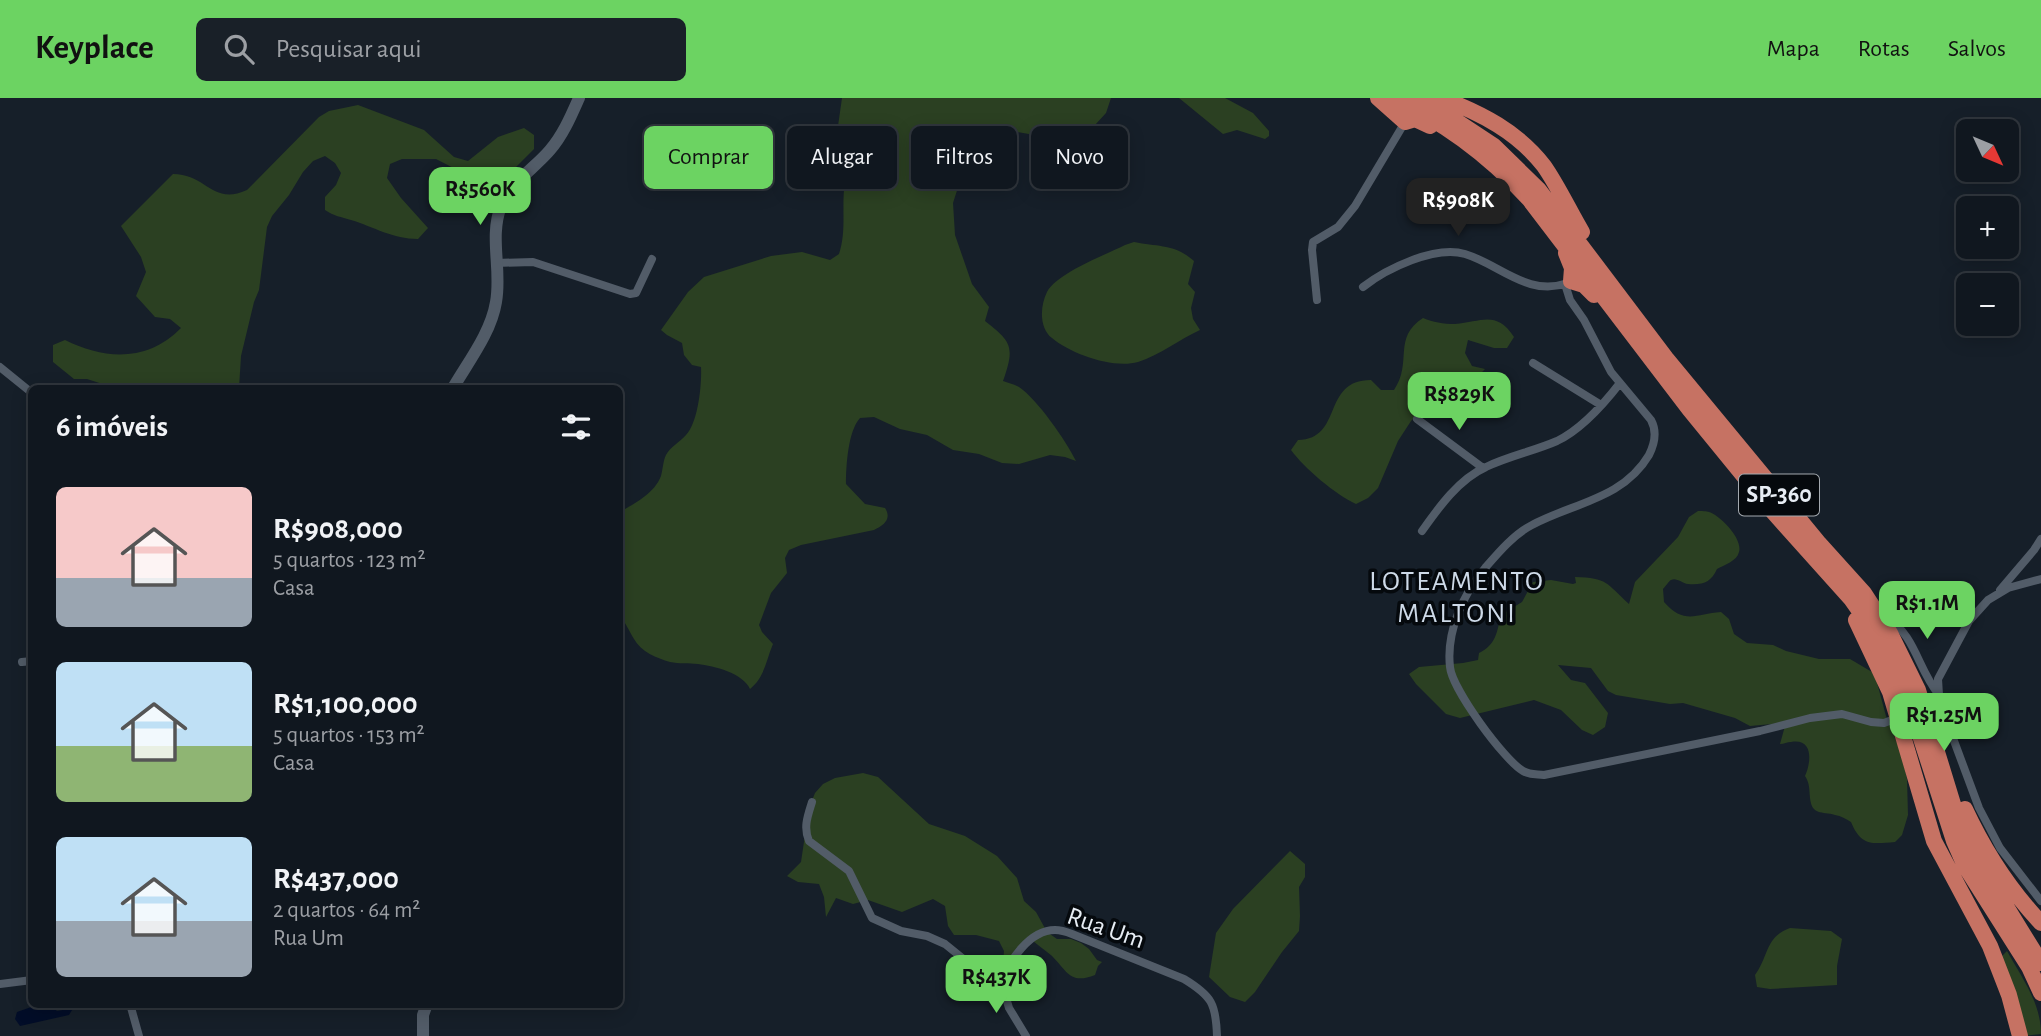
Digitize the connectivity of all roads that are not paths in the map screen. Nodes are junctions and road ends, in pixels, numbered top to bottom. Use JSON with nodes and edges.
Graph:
{"nodes":[{"id":1,"x":579,"y":98,"type":"edge"},
{"id":2,"x":1377,"y":98,"type":"edge"},
{"id":3,"x":1391,"y":98,"type":"edge"},
{"id":4,"x":1418,"y":98,"type":"edge"},
{"id":5,"x":1441,"y":98,"type":"edge"},
{"id":6,"x":1405,"y":122,"type":"junction"},
{"id":7,"x":1466,"y":142,"type":"junction"},
{"id":8,"x":1562,"y":241,"type":"junction"},
{"id":9,"x":652,"y":259,"type":"dead end"},
{"id":10,"x":496,"y":262,"type":"junction"},
{"id":11,"x":1604,"y":274,"type":"junction"},
{"id":12,"x":1568,"y":283,"type":"junction"},
{"id":13,"x":1363,"y":287,"type":"dead end"},
{"id":14,"x":1317,"y":300,"type":"dead end"},
{"id":15,"x":1614,"y":313,"type":"junction"},
{"id":16,"x":1533,"y":363,"type":"dead end"},
{"id":17,"x":0,"y":367,"type":"edge"},
{"id":18,"x":1620,"y":383,"type":"junction"},
{"id":19,"x":455,"y":385,"type":"edge"},
{"id":20,"x":28,"y":391,"type":"edge"},
{"id":21,"x":1601,"y":405,"type":"junction"},
{"id":22,"x":1418,"y":419,"type":"dead end"},
{"id":23,"x":1483,"y":468,"type":"junction"},
{"id":24,"x":1422,"y":531,"type":"dead end"},
{"id":25,"x":2041,"y":539,"type":"edge"},
{"id":26,"x":1829,"y":576,"type":"junction"},
{"id":27,"x":2041,"y":579,"type":"edge"},
{"id":28,"x":1998,"y":592,"type":"junction"},
{"id":29,"x":1864,"y":593,"type":"junction"},
{"id":30,"x":1886,"y":616,"type":"junction"},
{"id":31,"x":28,"y":661,"type":"edge"},
{"id":32,"x":22,"y":662,"type":"dead end"},
{"id":33,"x":1939,"y":695,"type":"junction"},
{"id":34,"x":1897,"y":718,"type":"junction"},
{"id":35,"x":812,"y":802,"type":"dead end"},
{"id":36,"x":2041,"y":901,"type":"edge"},
{"id":37,"x":2041,"y":923,"type":"edge"},
{"id":38,"x":2041,"y":963,"type":"edge"},
{"id":39,"x":28,"y":980,"type":"edge"},
{"id":40,"x":1001,"y":981,"type":"junction"},
{"id":41,"x":0,"y":984,"type":"edge"},
{"id":42,"x":2041,"y":993,"type":"edge"},
{"id":43,"x":132,"y":1008,"type":"edge"},
{"id":44,"x":426,"y":1008,"type":"edge"},
{"id":45,"x":139,"y":1036,"type":"edge"},
{"id":46,"x":423,"y":1036,"type":"edge"},
{"id":47,"x":1026,"y":1036,"type":"edge"},
{"id":48,"x":1217,"y":1036,"type":"edge"},
{"id":49,"x":2020,"y":1036,"type":"edge"}],
"edges":[{"from":1,"to":10,"type":"street"},
{"from":2,"to":6,"type":"highway"},
{"from":3,"to":7,"type":"highway","number":"SP-360"},
{"from":4,"to":11,"type":"highway","number":"SP-360"},
{"from":5,"to":11,"type":"highway"},
{"from":6,"to":7,"type":"highway"},
{"from":6,"to":14,"type":"street"},
{"from":7,"to":8,"type":"highway","number":"SP-360"},
{"from":8,"to":12,"type":"highway"},
{"from":8,"to":15,"type":"highway","number":"SP-360"},
{"from":9,"to":10,"type":"street"},
{"from":10,"to":19,"type":"street"},
{"from":11,"to":29,"type":"highway","number":"SP-360"},
{"from":12,"to":13,"type":"street"},
{"from":12,"to":15,"type":"highway"},
{"from":12,"to":18,"type":"street"},
{"from":15,"to":26,"type":"highway","number":"SP-360"},
{"from":16,"to":21,"type":"street"},
{"from":17,"to":20,"type":"street"},
{"from":18,"to":21,"type":"street"},
{"from":18,"to":34,"type":"street"},
{"from":21,"to":23,"type":"street"},
{"from":22,"to":23,"type":"street"},
{"from":23,"to":24,"type":"street"},
{"from":25,"to":28,"type":"street"},
{"from":26,"to":34,"type":"highway"},
{"from":26,"to":42,"type":"highway","number":"SP-360"},
{"from":27,"to":28,"type":"street"},
{"from":28,"to":33,"type":"street"},
{"from":29,"to":30,"type":"highway"},
{"from":29,"to":38,"type":"highway","number":"SP-360"},
{"from":30,"to":33,"type":"street"},
{"from":30,"to":37,"type":"highway"},
{"from":31,"to":32,"type":"street"},
{"from":33,"to":36,"type":"street"},
{"from":34,"to":49,"type":"highway"},
{"from":35,"to":40,"type":"street"},
{"from":39,"to":41,"type":"street"},
{"from":40,"to":47,"type":"street"},
{"from":40,"to":48,"type":"street","name":"Rua Um"},
{"from":43,"to":45,"type":"street"},
{"from":44,"to":46,"type":"street"}]}
